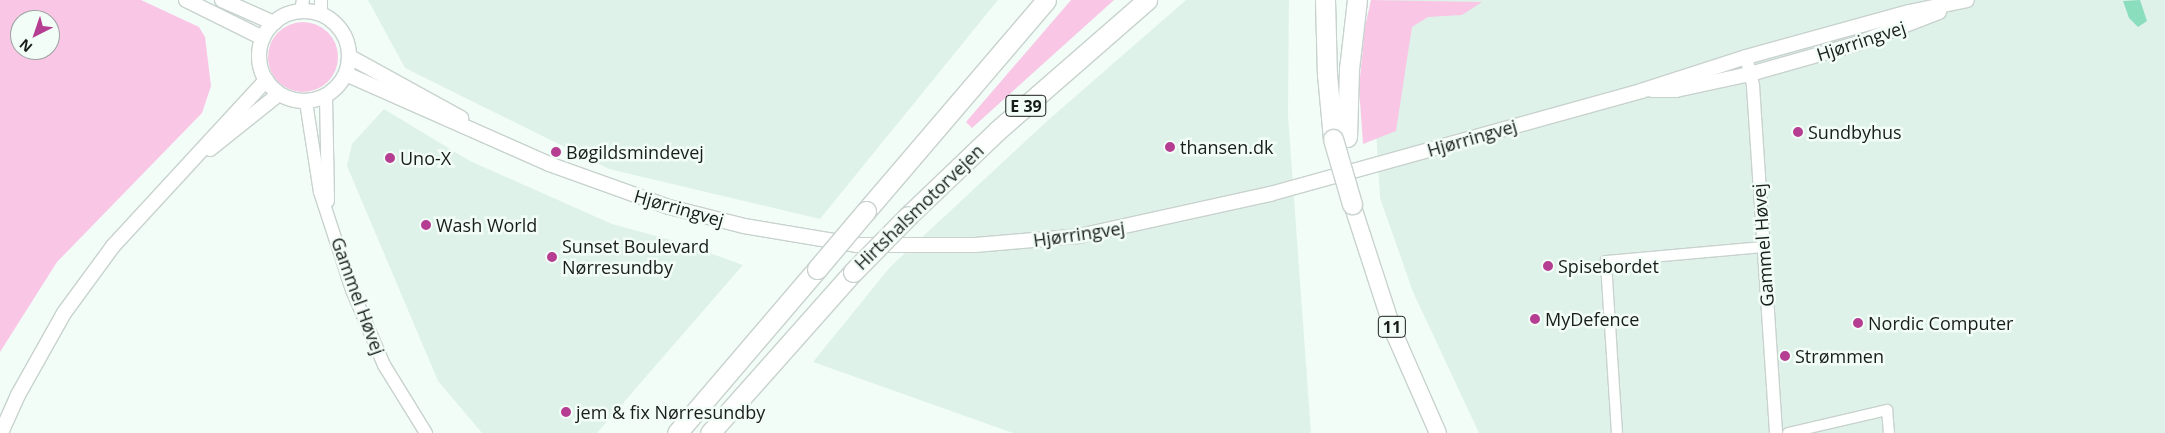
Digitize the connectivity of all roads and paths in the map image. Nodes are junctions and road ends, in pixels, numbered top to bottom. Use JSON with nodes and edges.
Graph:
{"nodes":[{"id":1,"x":186,"y":0,"type":"edge"},
{"id":2,"x":222,"y":0,"type":"edge"},
{"id":3,"x":321,"y":0,"type":"edge"},
{"id":4,"x":1046,"y":0,"type":"edge"},
{"id":5,"x":1147,"y":0,"type":"edge"},
{"id":6,"x":1325,"y":0,"type":"edge"},
{"id":7,"x":1357,"y":0,"type":"edge"},
{"id":8,"x":1963,"y":1,"type":"edge"},
{"id":9,"x":302,"y":6,"type":"edge"},
{"id":10,"x":321,"y":15,"type":"junction"},
{"id":11,"x":274,"y":23,"type":"junction"},
{"id":12,"x":263,"y":38,"type":"junction"},
{"id":13,"x":350,"y":57,"type":"junction"},
{"id":14,"x":1746,"y":57,"type":"junction"},
{"id":15,"x":346,"y":74,"type":"junction"},
{"id":16,"x":1750,"y":74,"type":"junction"},
{"id":17,"x":266,"y":80,"type":"junction"},
{"id":18,"x":1641,"y":91,"type":"junction"},
{"id":19,"x":278,"y":94,"type":"junction"},
{"id":20,"x":326,"y":96,"type":"junction"},
{"id":21,"x":306,"y":102,"type":"junction"},
{"id":22,"x":1340,"y":138,"type":"junction"},
{"id":23,"x":514,"y":148,"type":"junction"},
{"id":24,"x":182,"y":172,"type":"junction"},
{"id":25,"x":328,"y":208,"type":"junction"},
{"id":26,"x":1354,"y":211,"type":"joint"},
{"id":27,"x":1763,"y":247,"type":"junction"},
{"id":28,"x":1,"y":433,"type":"edge"},
{"id":29,"x":426,"y":433,"type":"edge"},
{"id":30,"x":678,"y":433,"type":"edge"},
{"id":31,"x":710,"y":433,"type":"edge"},
{"id":32,"x":1438,"y":433,"type":"edge"},
{"id":33,"x":1617,"y":433,"type":"edge"},
{"id":34,"x":1776,"y":433,"type":"edge"},
{"id":35,"x":1788,"y":433,"type":"edge"},
{"id":36,"x":1889,"y":433,"type":"edge"}],
"edges":[{"from":1,"to":12,"type":"main road"},
{"from":2,"to":11,"type":"main road"},
{"from":3,"to":10,"type":"street"},
{"from":4,"to":30,"type":"highway","name":"Hirtshalsmotorvejen","bridge":true},
{"from":5,"to":31,"type":"highway","name":"Hirtshalsmotorvejen","number":"E 39","bridge":true},
{"from":6,"to":22,"type":"highway","number":"11"},
{"from":7,"to":22,"type":"highway","number":"11"},
{"from":8,"to":14,"type":"main road","name":"Hjørringvej"},
{"from":8,"to":16,"type":"main road","name":"Hjørringvej"},
{"from":9,"to":10,"type":"main road"},
{"from":9,"to":11,"type":"main road"},
{"from":10,"to":13,"type":"main road"},
{"from":11,"to":12,"type":"main road"},
{"from":12,"to":17,"type":"main road"},
{"from":13,"to":15,"type":"main road"},
{"from":13,"to":23,"type":"main road","name":"Hjørringvej"},
{"from":14,"to":16,"type":"street","name":"Gammel Høvej"},
{"from":14,"to":18,"type":"main road","name":"Hjørringvej"},
{"from":15,"to":20,"type":"main road"},
{"from":15,"to":23,"type":"main road","name":"Hjørringvej"},
{"from":16,"to":18,"type":"main road","name":"Hjørringvej"},
{"from":16,"to":27,"type":"street","name":"Gammel Høvej"},
{"from":17,"to":19,"type":"main road"},
{"from":17,"to":24,"type":"main road"},
{"from":18,"to":23,"type":"main road","name":"Hjørringvej"},
{"from":19,"to":21,"type":"main road"},
{"from":19,"to":24,"type":"main road"},
{"from":20,"to":21,"type":"main road"},
{"from":20,"to":25,"type":"street","name":"Gammel Høvej"},
{"from":21,"to":25,"type":"street","name":"Gammel Høvej"},
{"from":22,"to":26,"type":"highway","number":"11","bridge":true},
{"from":24,"to":28,"type":"main road"},
{"from":25,"to":29,"type":"street","name":"Gammel Høvej"},
{"from":26,"to":32,"type":"main road","number":"11"},
{"from":27,"to":33,"type":"street"},
{"from":27,"to":34,"type":"street","name":"Gammel Høvej"},
{"from":35,"to":36,"type":"street"}]}
